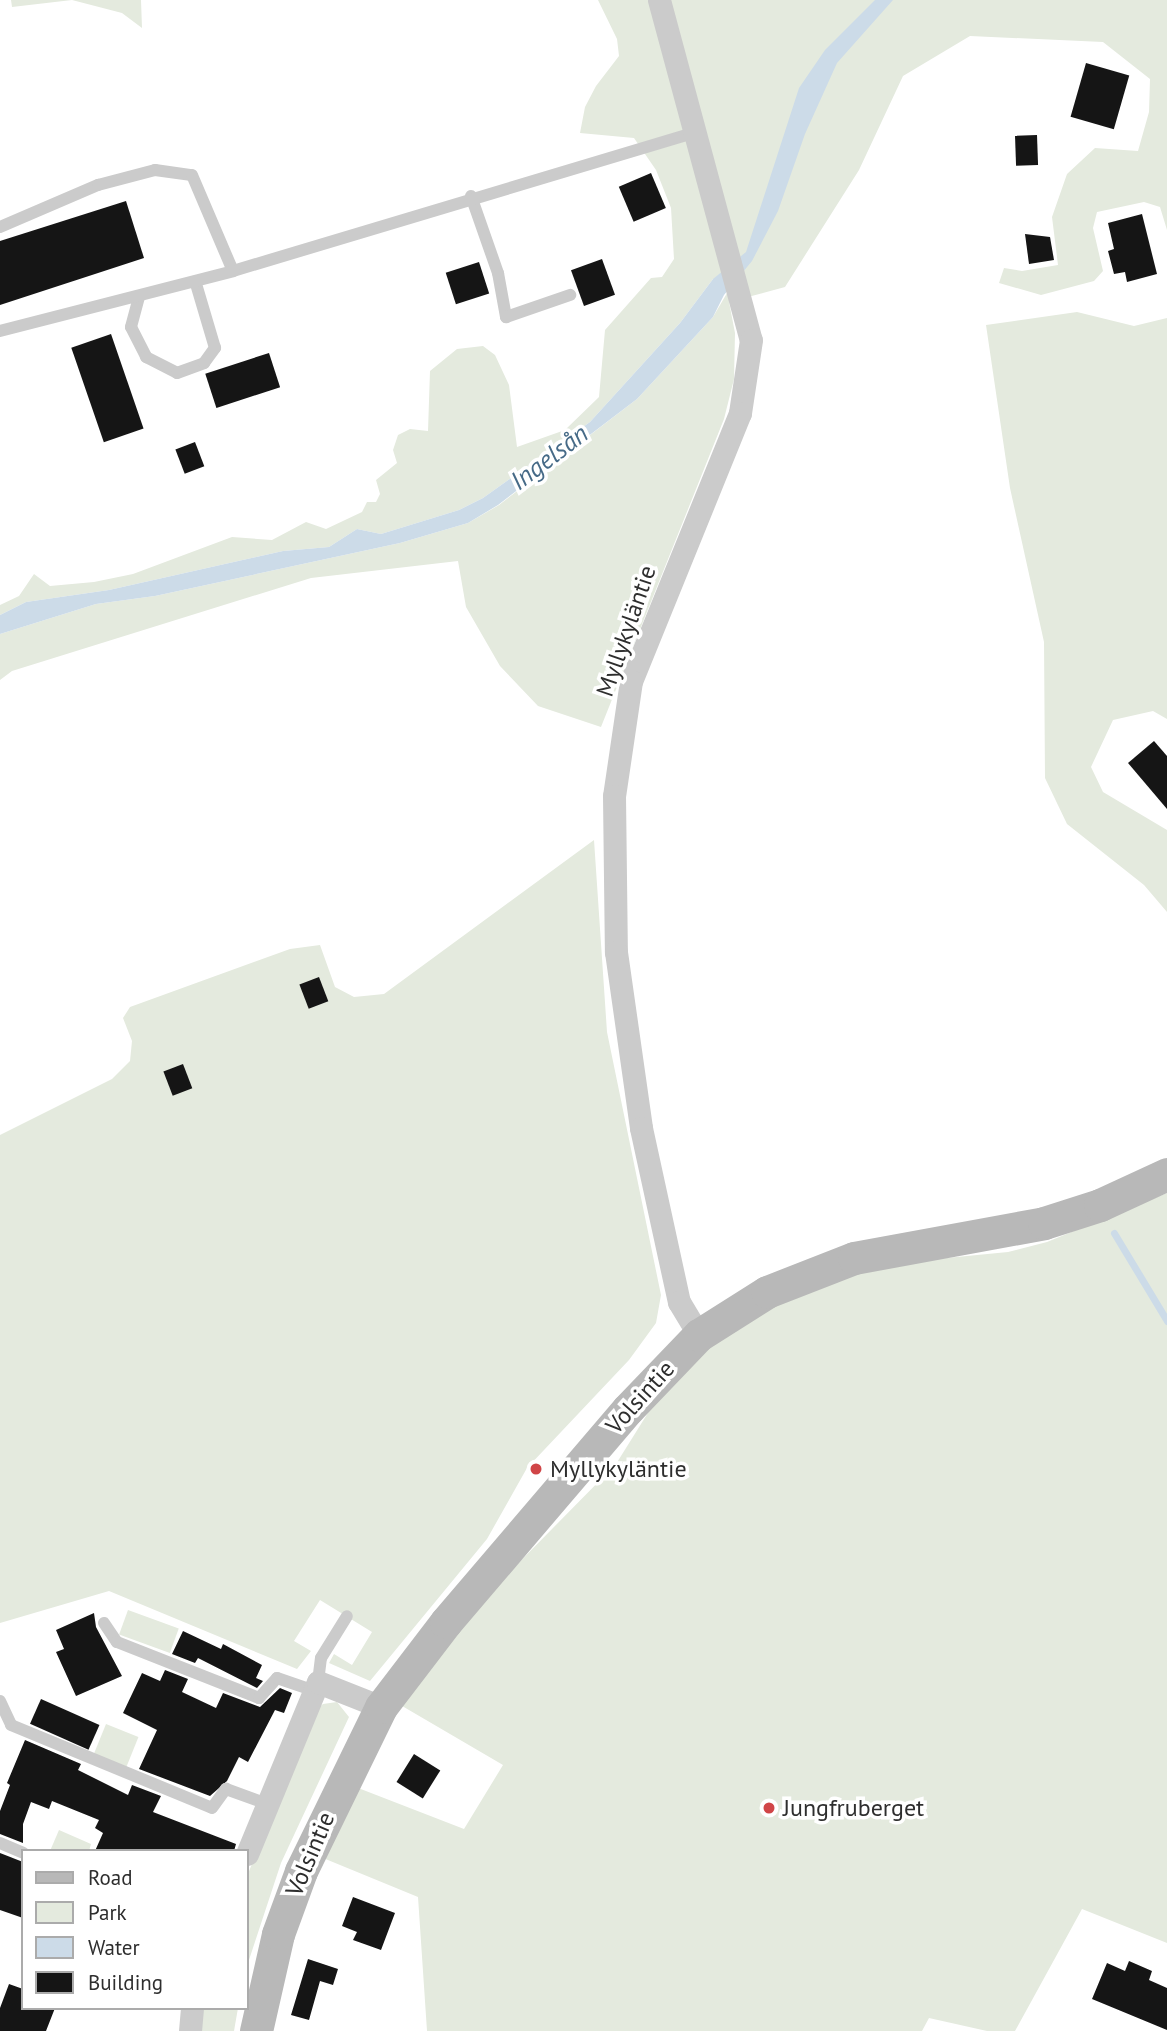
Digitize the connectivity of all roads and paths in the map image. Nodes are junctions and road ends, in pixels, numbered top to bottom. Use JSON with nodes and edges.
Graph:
{"nodes":[{"id":1,"x":659,"y":0,"type":"edge"},
{"id":2,"x":696,"y":132,"type":"junction"},
{"id":3,"x":471,"y":196,"type":"junction"},
{"id":4,"x":0,"y":227,"type":"edge"},
{"id":5,"x":233,"y":271,"type":"junction"},
{"id":6,"x":196,"y":284,"type":"junction"},
{"id":7,"x":570,"y":295,"type":"dead end"},
{"id":8,"x":139,"y":297,"type":"junction"},
{"id":9,"x":0,"y":331,"type":"edge"},
{"id":10,"x":1167,"y":1174,"type":"edge"},
{"id":11,"x":699,"y":1335,"type":"junction"},
{"id":12,"x":347,"y":1616,"type":"dead end"},
{"id":13,"x":104,"y":1623,"type":"dead end"},
{"id":14,"x":316,"y":1686,"type":"junction"},
{"id":15,"x":0,"y":1701,"type":"edge"},
{"id":16,"x":381,"y":1707,"type":"junction"},
{"id":17,"x":267,"y":1804,"type":"junction"},
{"id":18,"x":0,"y":1843,"type":"edge"},
{"id":19,"x":21,"y":1852,"type":"edge"},
{"id":20,"x":248,"y":1852,"type":"edge"},
{"id":21,"x":192,"y":2010,"type":"edge"},
{"id":22,"x":190,"y":2031,"type":"edge"},
{"id":23,"x":256,"y":2031,"type":"edge"}],
"edges":[{"from":1,"to":2,"type":"street","name":"Myllykyläntie"},
{"from":2,"to":3,"type":"lane"},
{"from":2,"to":11,"type":"street","name":"Myllykyläntie"},
{"from":3,"to":5,"type":"lane"},
{"from":3,"to":7,"type":"lane"},
{"from":4,"to":5,"type":"lane"},
{"from":5,"to":6,"type":"lane"},
{"from":6,"to":8,"type":"lane"},
{"from":6,"to":8,"type":"lane"},
{"from":8,"to":9,"type":"lane"},
{"from":10,"to":11,"type":"street","name":"Volsintie"},
{"from":11,"to":16,"type":"street","name":"Volsintie"},
{"from":12,"to":14,"type":"lane"},
{"from":13,"to":14,"type":"lane"},
{"from":14,"to":16,"type":"street"},
{"from":14,"to":17,"type":"street"},
{"from":15,"to":17,"type":"lane"},
{"from":16,"to":23,"type":"street","name":"Volsintie"},
{"from":17,"to":20,"type":"street"},
{"from":18,"to":19,"type":"lane"},
{"from":21,"to":22,"type":"street"}]}
